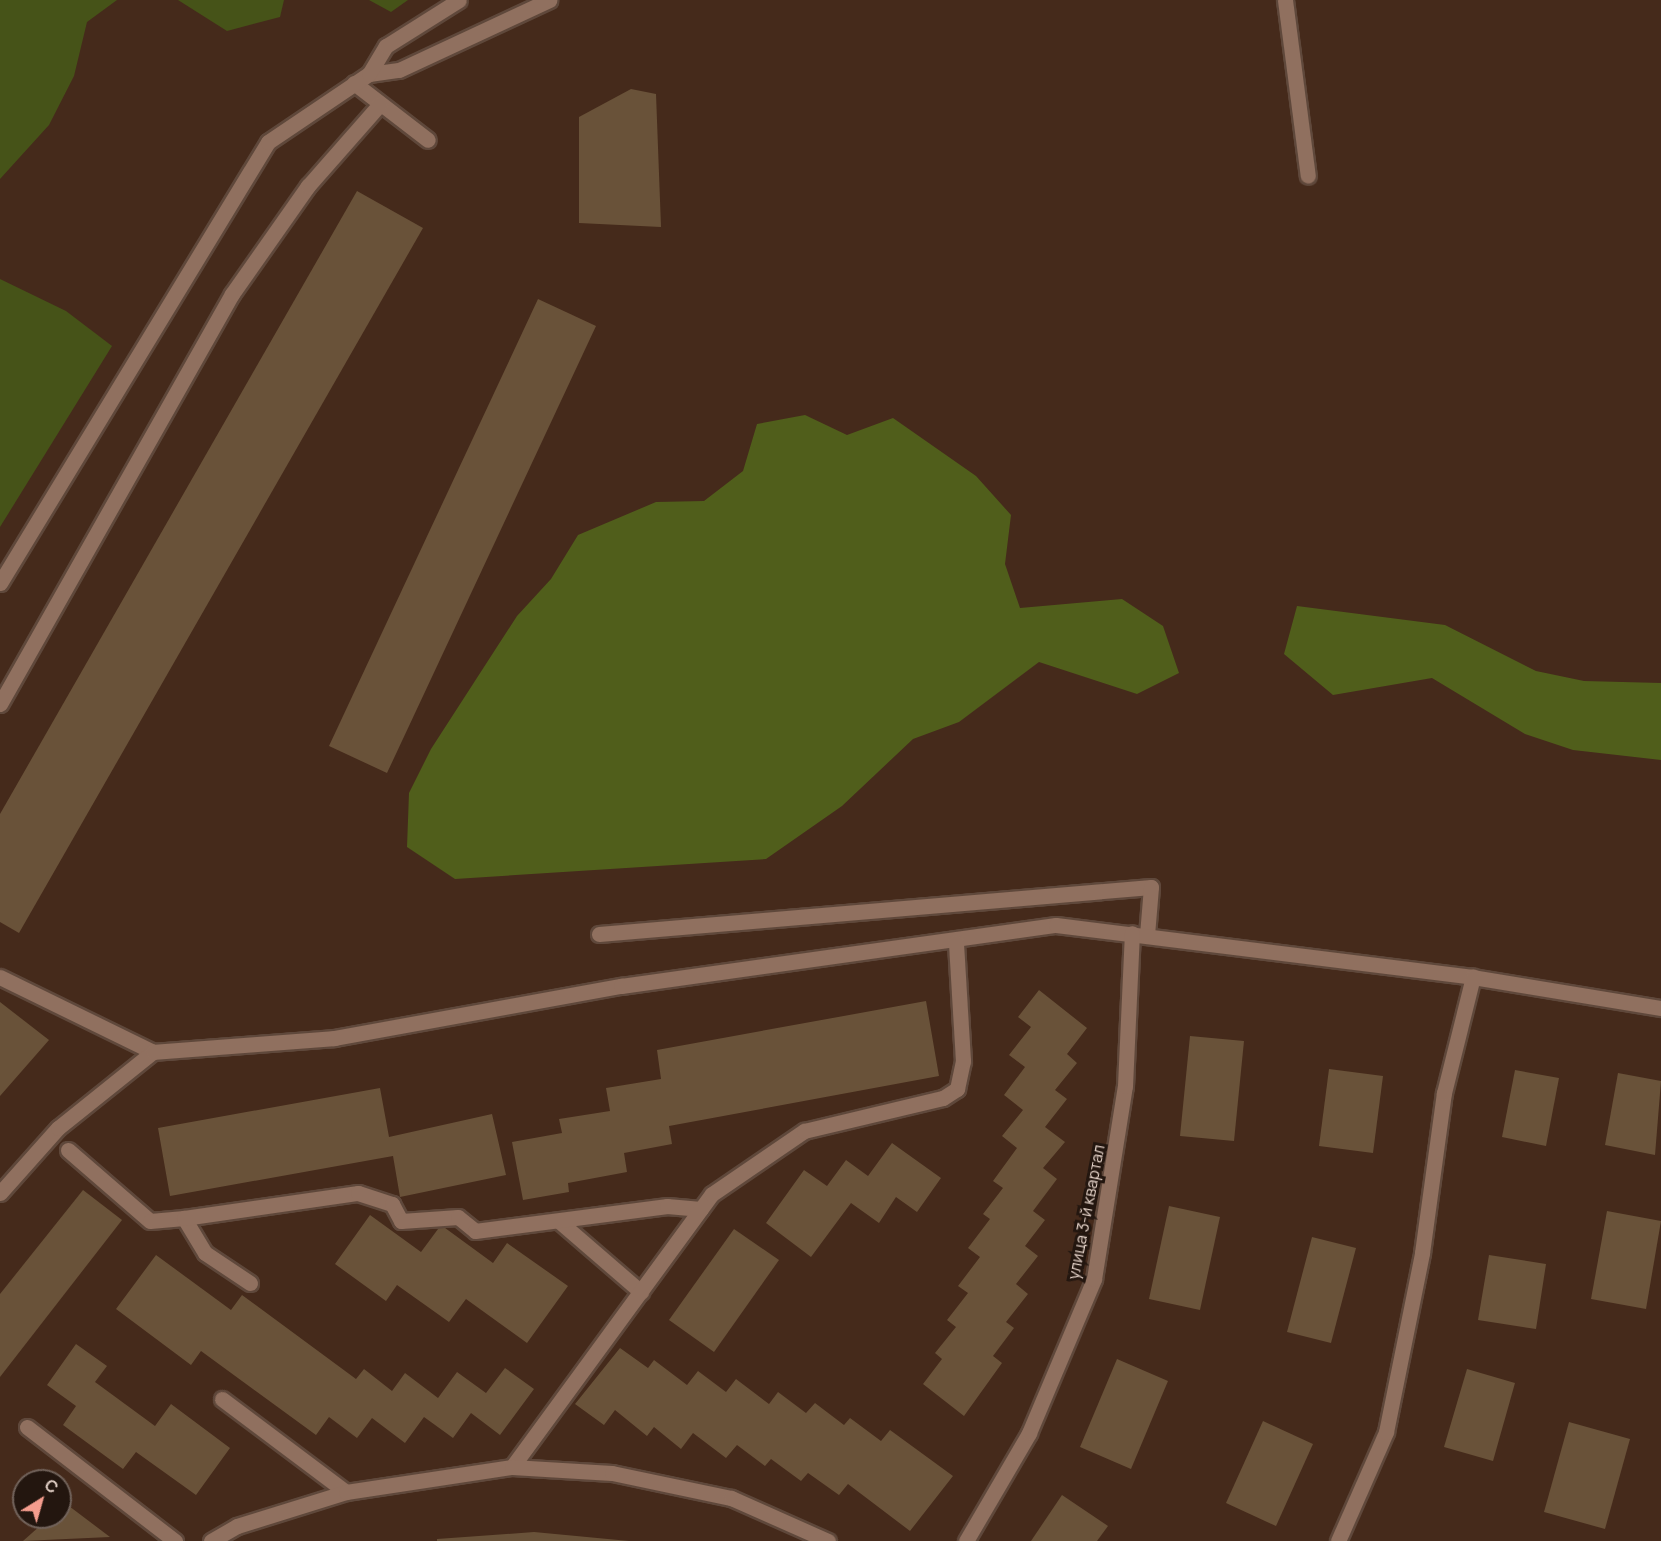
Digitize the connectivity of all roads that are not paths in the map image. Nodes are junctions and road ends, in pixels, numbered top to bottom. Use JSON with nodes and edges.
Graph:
{"nodes":[{"id":1,"x":459,"y":0,"type":"edge"},
{"id":2,"x":549,"y":0,"type":"edge"},
{"id":3,"x":1285,"y":0,"type":"edge"},
{"id":4,"x":369,"y":74,"type":"junction"},
{"id":5,"x":354,"y":84,"type":"junction"},
{"id":6,"x":380,"y":104,"type":"junction"},
{"id":7,"x":428,"y":140,"type":"dead end"},
{"id":8,"x":1308,"y":177,"type":"dead end"},
{"id":9,"x":0,"y":583,"type":"edge"},
{"id":10,"x":0,"y":704,"type":"edge"},
{"id":11,"x":599,"y":934,"type":"dead end"},
{"id":12,"x":1139,"y":934,"type":"junction"},
{"id":13,"x":956,"y":942,"type":"junction"},
{"id":14,"x":0,"y":977,"type":"edge"},
{"id":15,"x":1473,"y":977,"type":"junction"},
{"id":16,"x":1661,"y":1008,"type":"edge"},
{"id":17,"x":153,"y":1052,"type":"junction"},
{"id":18,"x":68,"y":1150,"type":"dead end"},
{"id":19,"x":0,"y":1193,"type":"edge"},
{"id":20,"x":701,"y":1209,"type":"junction"},
{"id":21,"x":184,"y":1218,"type":"junction"},
{"id":22,"x":560,"y":1222,"type":"junction"},
{"id":23,"x":250,"y":1284,"type":"dead end"},
{"id":24,"x":641,"y":1292,"type":"junction"},
{"id":25,"x":222,"y":1399,"type":"dead end"},
{"id":26,"x":27,"y":1427,"type":"dead end"},
{"id":27,"x":512,"y":1467,"type":"junction"},
{"id":28,"x":346,"y":1492,"type":"junction"},
{"id":29,"x":175,"y":1541,"type":"edge"},
{"id":30,"x":211,"y":1541,"type":"edge"},
{"id":31,"x":828,"y":1541,"type":"edge"},
{"id":32,"x":966,"y":1541,"type":"edge"},
{"id":33,"x":1338,"y":1541,"type":"edge"}],
"edges":[{"from":1,"to":4,"type":"street"},
{"from":2,"to":4,"type":"street"},
{"from":3,"to":8,"type":"street"},
{"from":4,"to":5,"type":"street"},
{"from":5,"to":6,"type":"street"},
{"from":5,"to":9,"type":"street"},
{"from":6,"to":7,"type":"street"},
{"from":6,"to":10,"type":"street"},
{"from":11,"to":12,"type":"street","name":"улица 3-й квартал"},
{"from":12,"to":13,"type":"street"},
{"from":12,"to":15,"type":"street"},
{"from":12,"to":32,"type":"street","name":"улица 3-й квартал"},
{"from":13,"to":17,"type":"street"},
{"from":13,"to":20,"type":"street"},
{"from":14,"to":17,"type":"street"},
{"from":15,"to":16,"type":"street"},
{"from":15,"to":33,"type":"street"},
{"from":17,"to":19,"type":"street"},
{"from":18,"to":21,"type":"street"},
{"from":20,"to":22,"type":"street"},
{"from":20,"to":24,"type":"street"},
{"from":21,"to":22,"type":"street"},
{"from":21,"to":23,"type":"street"},
{"from":22,"to":24,"type":"street"},
{"from":24,"to":27,"type":"street"},
{"from":25,"to":28,"type":"street"},
{"from":26,"to":29,"type":"street"},
{"from":27,"to":28,"type":"street"},
{"from":27,"to":31,"type":"street"},
{"from":28,"to":30,"type":"street"}]}
